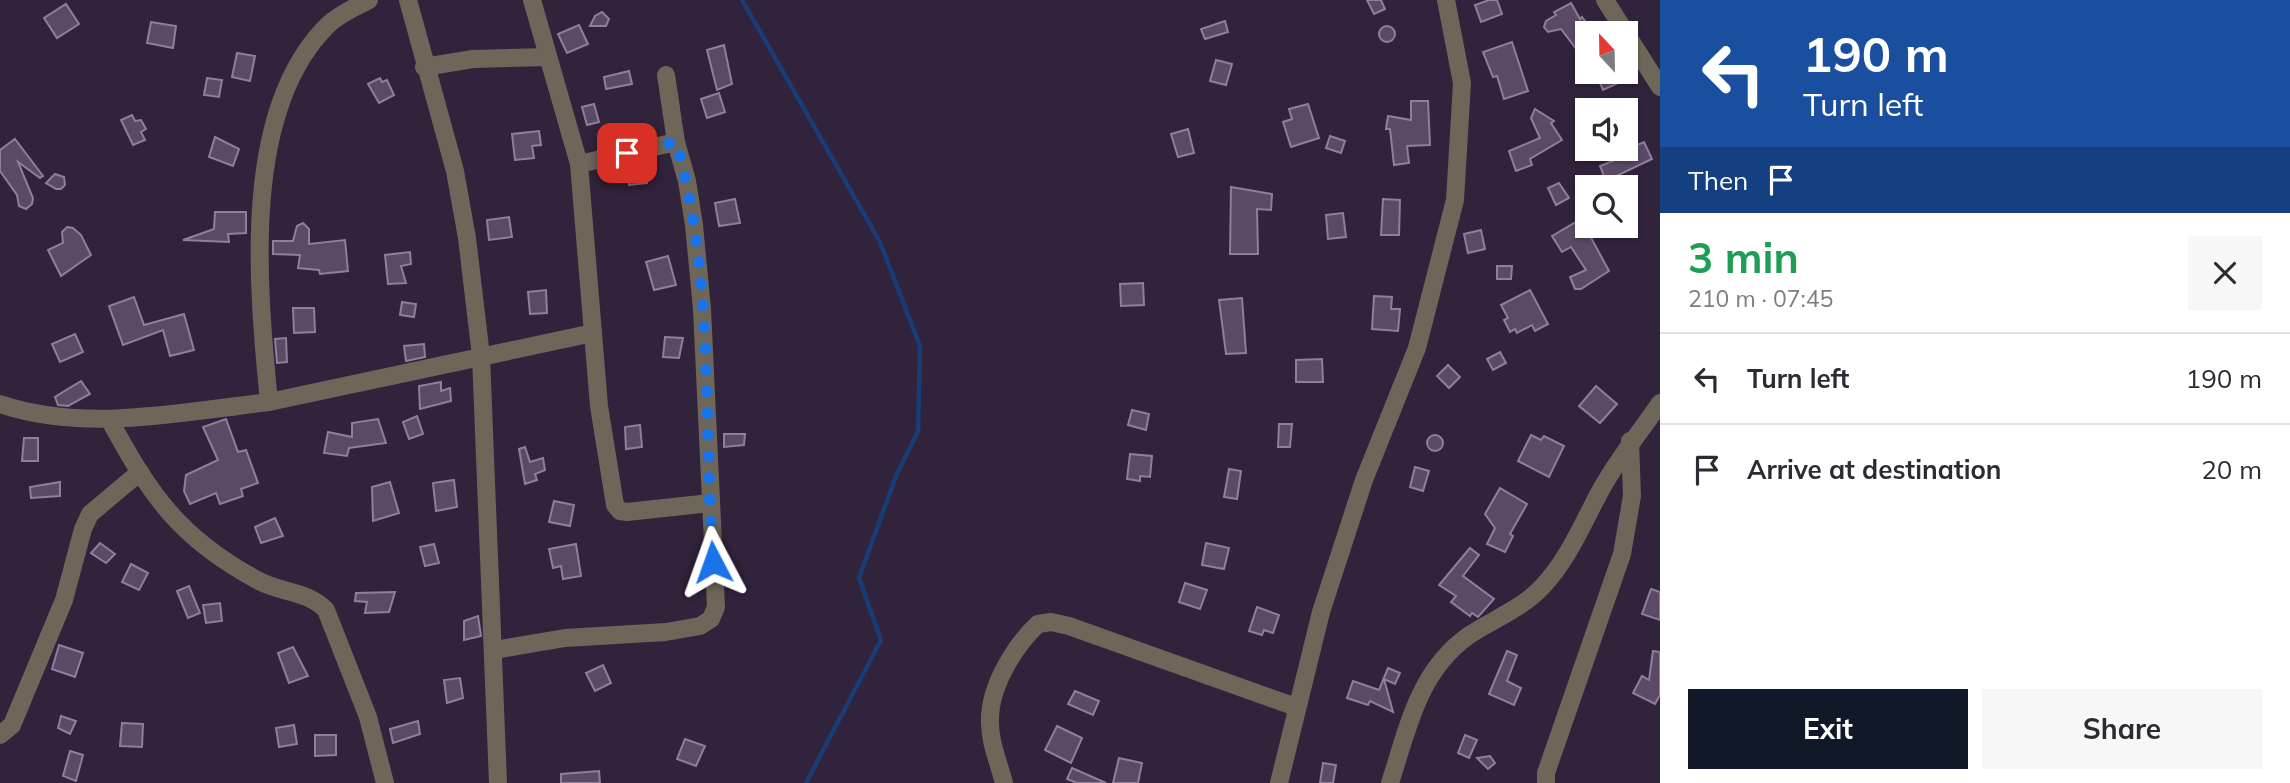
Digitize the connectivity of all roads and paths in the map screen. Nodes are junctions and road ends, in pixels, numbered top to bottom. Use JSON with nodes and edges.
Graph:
{"nodes":[{"id":1,"x":369,"y":0,"type":"edge"},
{"id":2,"x":408,"y":0,"type":"edge"},
{"id":3,"x":532,"y":0,"type":"edge"},
{"id":4,"x":1446,"y":0,"type":"edge"},
{"id":5,"x":1605,"y":0,"type":"edge"},
{"id":6,"x":548,"y":57,"type":"junction"},
{"id":7,"x":425,"y":67,"type":"junction"},
{"id":8,"x":666,"y":75,"type":"dead end"},
{"id":9,"x":1660,"y":87,"type":"edge"},
{"id":10,"x":676,"y":142,"type":"junction"},
{"id":11,"x":579,"y":164,"type":"junction"},
{"id":12,"x":593,"y":333,"type":"junction"},
{"id":13,"x":481,"y":356,"type":"junction"},
{"id":14,"x":269,"y":402,"type":"junction"},
{"id":15,"x":1660,"y":403,"type":"edge"},
{"id":16,"x":0,"y":404,"type":"edge"},
{"id":17,"x":109,"y":419,"type":"junction"},
{"id":18,"x":1630,"y":441,"type":"junction"},
{"id":19,"x":140,"y":472,"type":"junction"},
{"id":20,"x":710,"y":503,"type":"junction"},
{"id":21,"x":494,"y":650,"type":"junction"},
{"id":22,"x":1296,"y":707,"type":"junction"},
{"id":23,"x":0,"y":735,"type":"edge"},
{"id":24,"x":385,"y":783,"type":"edge"},
{"id":25,"x":498,"y":783,"type":"edge"},
{"id":26,"x":1004,"y":783,"type":"edge"},
{"id":27,"x":1279,"y":783,"type":"edge"},
{"id":28,"x":1390,"y":783,"type":"edge"},
{"id":29,"x":1546,"y":783,"type":"edge"}],
"edges":[{"from":1,"to":14,"type":"street"},
{"from":2,"to":7,"type":"street"},
{"from":3,"to":6,"type":"street"},
{"from":4,"to":22,"type":"street"},
{"from":5,"to":9,"type":"street"},
{"from":6,"to":7,"type":"street"},
{"from":6,"to":11,"type":"street"},
{"from":7,"to":13,"type":"street"},
{"from":8,"to":10,"type":"street"},
{"from":10,"to":11,"type":"street"},
{"from":10,"to":20,"type":"street"},
{"from":11,"to":12,"type":"street"},
{"from":12,"to":13,"type":"street"},
{"from":12,"to":20,"type":"street"},
{"from":13,"to":14,"type":"street"},
{"from":13,"to":21,"type":"street"},
{"from":14,"to":17,"type":"street"},
{"from":15,"to":18,"type":"street"},
{"from":16,"to":17,"type":"street"},
{"from":17,"to":19,"type":"street"},
{"from":18,"to":28,"type":"street"},
{"from":18,"to":29,"type":"street"},
{"from":19,"to":23,"type":"street"},
{"from":19,"to":24,"type":"street"},
{"from":20,"to":21,"type":"street"},
{"from":21,"to":25,"type":"street"},
{"from":22,"to":26,"type":"street"},
{"from":22,"to":27,"type":"street"}]}
